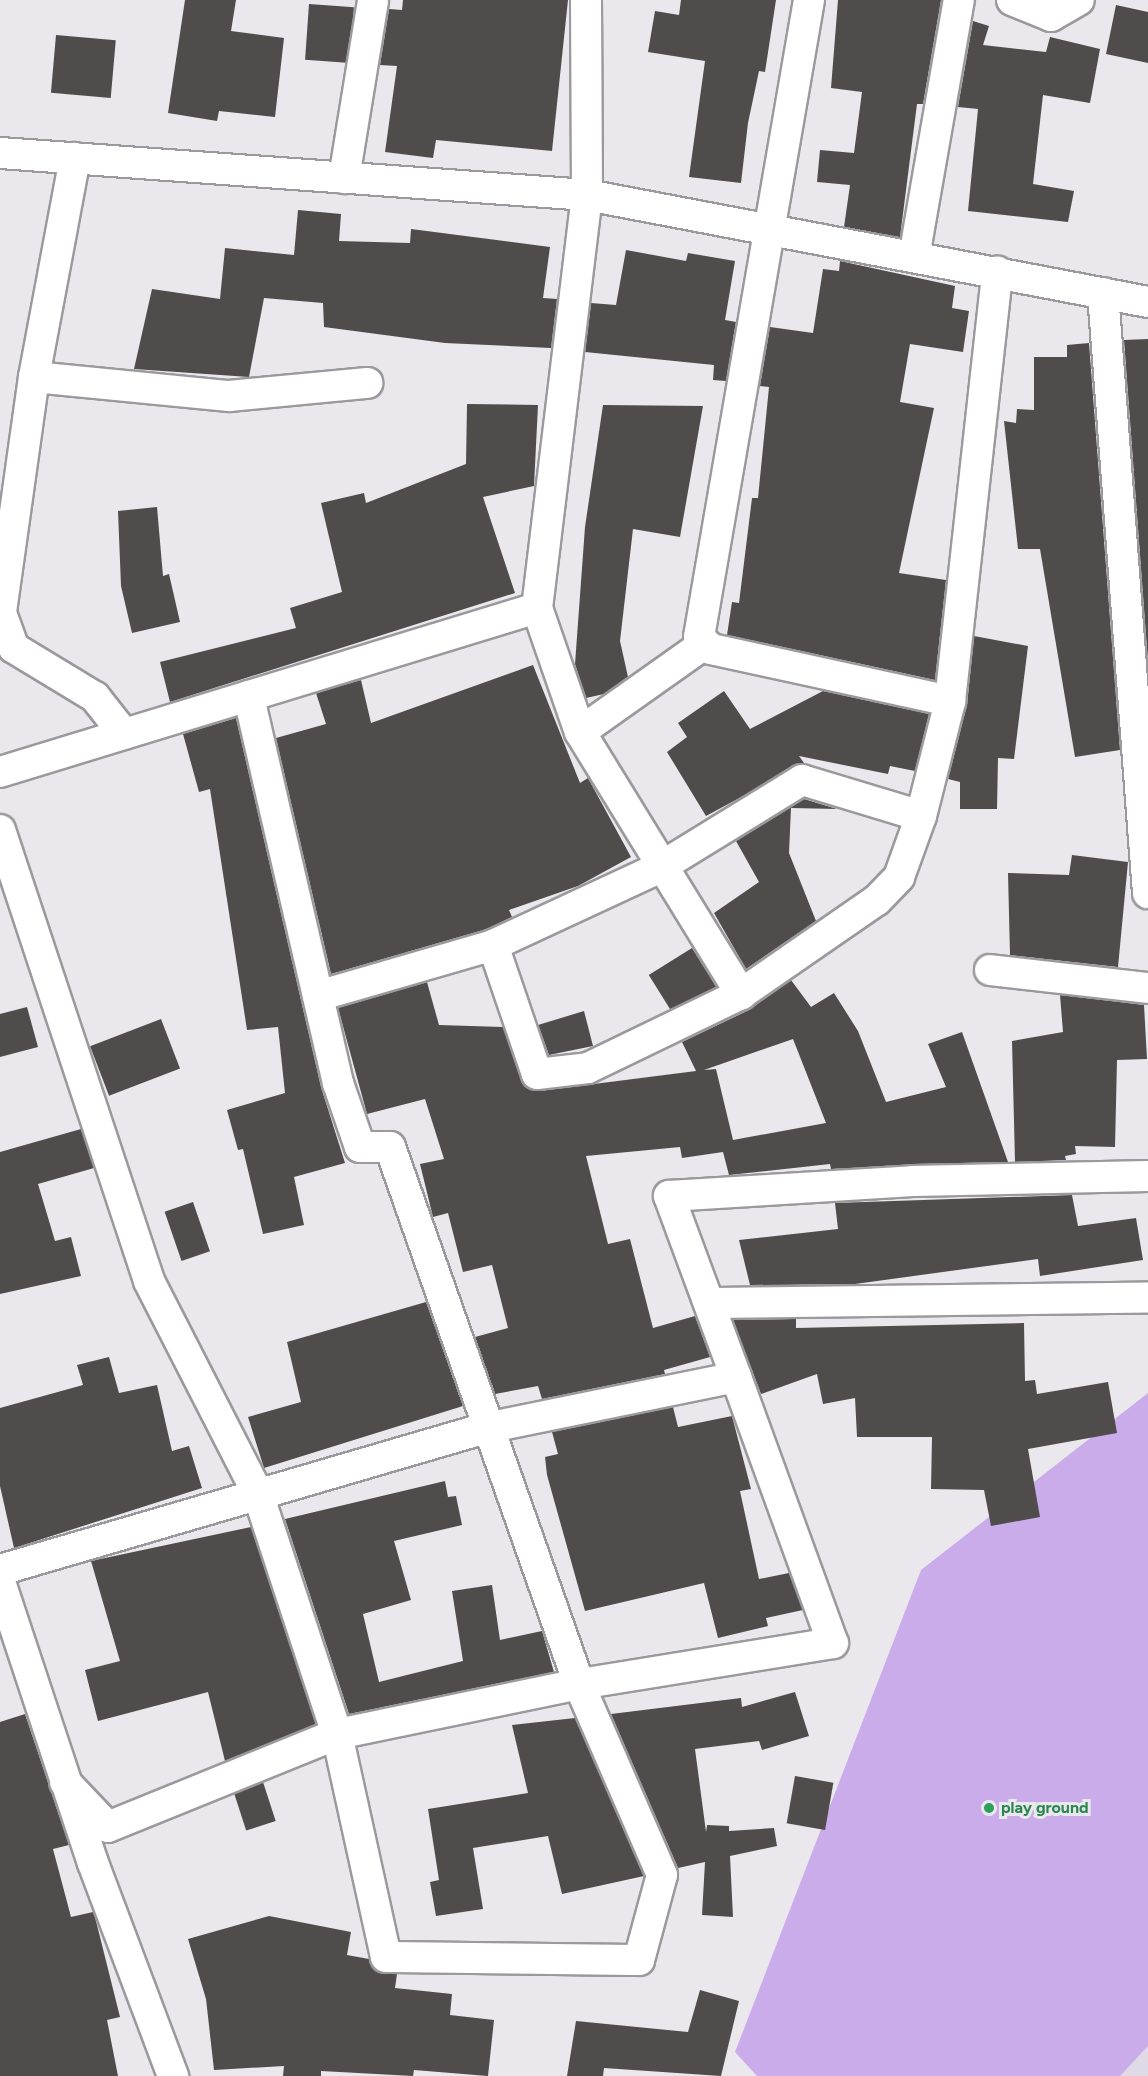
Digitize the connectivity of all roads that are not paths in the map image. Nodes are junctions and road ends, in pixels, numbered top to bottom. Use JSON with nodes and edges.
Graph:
{"nodes":[{"id":1,"x":373,"y":0,"type":"edge"},
{"id":2,"x":586,"y":0,"type":"edge"},
{"id":3,"x":809,"y":0,"type":"edge"},
{"id":4,"x":959,"y":0,"type":"edge"},
{"id":5,"x":1012,"y":0,"type":"edge"},
{"id":6,"x":1079,"y":0,"type":"edge"},
{"id":7,"x":0,"y":153,"type":"edge"},
{"id":8,"x":75,"y":158,"type":"junction"},
{"id":9,"x":344,"y":177,"type":"junction"},
{"id":10,"x":587,"y":195,"type":"junction"},
{"id":11,"x":772,"y":231,"type":"junction"},
{"id":12,"x":914,"y":257,"type":"junction"},
{"id":13,"x":997,"y":272,"type":"junction"},
{"id":14,"x":1103,"y":293,"type":"junction"},
{"id":15,"x":1148,"y":302,"type":"edge"},
{"id":16,"x":34,"y":377,"type":"junction"},
{"id":17,"x":367,"y":383,"type":"dead end"},
{"id":18,"x":537,"y":608,"type":"junction"},
{"id":19,"x":703,"y":645,"type":"junction"},
{"id":20,"x":249,"y":696,"type":"junction"},
{"id":21,"x":950,"y":701,"type":"junction"},
{"id":22,"x":580,"y":732,"type":"junction"},
{"id":23,"x":124,"y":734,"type":"junction"},
{"id":24,"x":0,"y":772,"type":"edge"},
{"id":25,"x":921,"y":816,"type":"junction"},
{"id":26,"x":0,"y":830,"type":"edge"},
{"id":27,"x":659,"y":868,"type":"junction"},
{"id":28,"x":1148,"y":893,"type":"edge"},
{"id":29,"x":493,"y":945,"type":"junction"},
{"id":30,"x":990,"y":970,"type":"dead end"},
{"id":31,"x":1148,"y":988,"type":"edge"},
{"id":32,"x":741,"y":994,"type":"junction"},
{"id":33,"x":318,"y":996,"type":"junction"},
{"id":34,"x":1148,"y":1176,"type":"edge"},
{"id":35,"x":1148,"y":1298,"type":"edge"},
{"id":36,"x":709,"y":1303,"type":"junction"},
{"id":37,"x":736,"y":1377,"type":"junction"},
{"id":38,"x":486,"y":1428,"type":"junction"},
{"id":39,"x":258,"y":1494,"type":"junction"},
{"id":40,"x":0,"y":1570,"type":"edge"},
{"id":41,"x":0,"y":1582,"type":"edge"},
{"id":42,"x":579,"y":1684,"type":"junction"},
{"id":43,"x":337,"y":1734,"type":"junction"},
{"id":44,"x":65,"y":1782,"type":"junction"},
{"id":45,"x":173,"y":2076,"type":"edge"}],
"edges":[{"from":1,"to":9,"type":"street"},
{"from":2,"to":10,"type":"street"},
{"from":3,"to":11,"type":"street"},
{"from":4,"to":12,"type":"street"},
{"from":5,"to":6,"type":"street"},
{"from":7,"to":8,"type":"street"},
{"from":8,"to":9,"type":"street"},
{"from":8,"to":16,"type":"street"},
{"from":9,"to":10,"type":"street"},
{"from":10,"to":11,"type":"street"},
{"from":10,"to":18,"type":"street"},
{"from":11,"to":12,"type":"street"},
{"from":11,"to":19,"type":"street"},
{"from":12,"to":13,"type":"street"},
{"from":13,"to":14,"type":"street"},
{"from":13,"to":21,"type":"street"},
{"from":14,"to":15,"type":"street"},
{"from":14,"to":28,"type":"street"},
{"from":16,"to":17,"type":"street"},
{"from":16,"to":23,"type":"street"},
{"from":18,"to":20,"type":"street"},
{"from":18,"to":22,"type":"street"},
{"from":19,"to":21,"type":"street"},
{"from":19,"to":22,"type":"street"},
{"from":20,"to":23,"type":"street"},
{"from":20,"to":33,"type":"street"},
{"from":21,"to":25,"type":"street"},
{"from":22,"to":27,"type":"street"},
{"from":23,"to":24,"type":"street"},
{"from":25,"to":27,"type":"street"},
{"from":25,"to":32,"type":"street"},
{"from":26,"to":39,"type":"street"},
{"from":27,"to":29,"type":"street"},
{"from":27,"to":32,"type":"street"},
{"from":29,"to":32,"type":"street"},
{"from":29,"to":33,"type":"street"},
{"from":30,"to":31,"type":"street"},
{"from":33,"to":38,"type":"street"},
{"from":34,"to":36,"type":"street"},
{"from":35,"to":36,"type":"street"},
{"from":36,"to":37,"type":"street"},
{"from":37,"to":38,"type":"street"},
{"from":37,"to":42,"type":"street"},
{"from":38,"to":39,"type":"street"},
{"from":38,"to":42,"type":"street"},
{"from":39,"to":40,"type":"street"},
{"from":39,"to":43,"type":"street"},
{"from":41,"to":44,"type":"street"},
{"from":42,"to":43,"type":"street"},
{"from":42,"to":43,"type":"street"},
{"from":43,"to":44,"type":"street"},
{"from":44,"to":45,"type":"street"}]}
